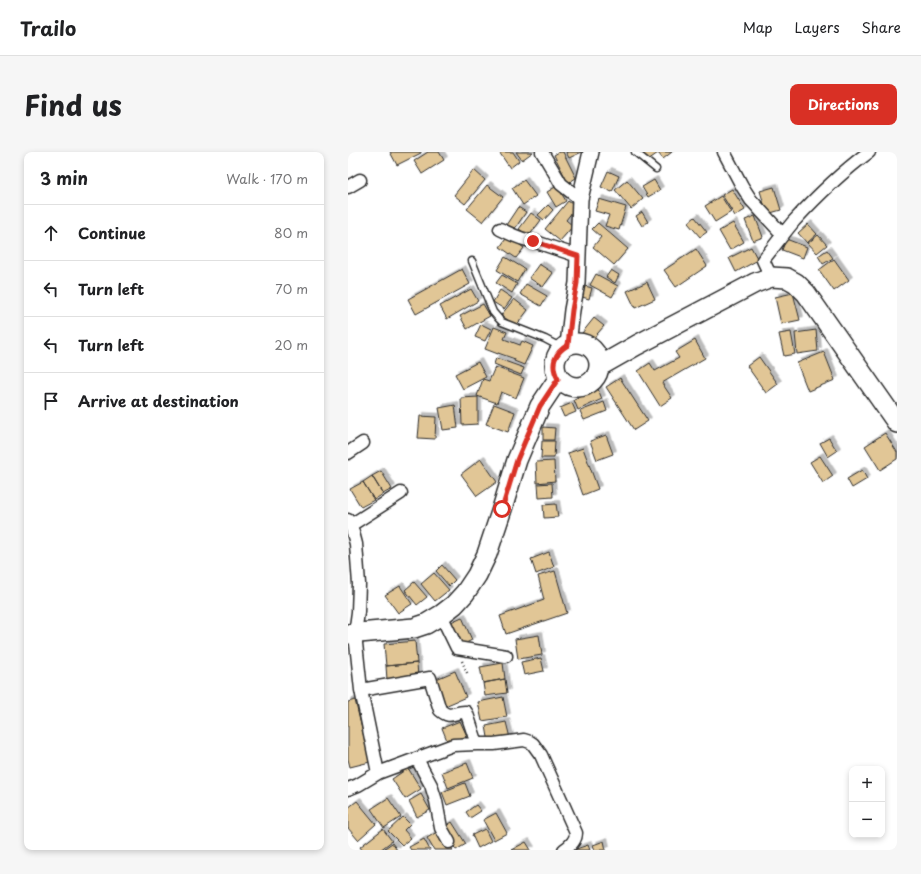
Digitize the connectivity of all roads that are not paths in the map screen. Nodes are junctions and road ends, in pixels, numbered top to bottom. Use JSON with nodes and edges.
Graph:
{"nodes":[{"id":1,"x":542,"y":152,"type":"edge"},
{"id":2,"x":592,"y":152,"type":"edge"},
{"id":3,"x":635,"y":152,"type":"edge"},
{"id":4,"x":724,"y":152,"type":"edge"},
{"id":5,"x":869,"y":152,"type":"edge"},
{"id":6,"x":656,"y":170,"type":"dead end"},
{"id":7,"x":360,"y":180,"type":"dead end"},
{"id":8,"x":348,"y":187,"type":"edge"},
{"id":9,"x":580,"y":199,"type":"junction"},
{"id":10,"x":500,"y":229,"type":"dead end"},
{"id":11,"x":783,"y":235,"type":"junction"},
{"id":12,"x":578,"y":256,"type":"junction"},
{"id":13,"x":472,"y":261,"type":"dead end"},
{"id":14,"x":771,"y":277,"type":"junction"},
{"id":15,"x":565,"y":346,"type":"junction"},
{"id":16,"x":600,"y":366,"type":"junction"},
{"id":17,"x":558,"y":379,"type":"junction"},
{"id":18,"x":897,"y":423,"type":"edge"},
{"id":19,"x":363,"y":443,"type":"dead end"},
{"id":20,"x":348,"y":453,"type":"edge"},
{"id":21,"x":401,"y":493,"type":"dead end"},
{"id":22,"x":349,"y":522,"type":"edge"},
{"id":23,"x":441,"y":615,"type":"junction"},
{"id":24,"x":351,"y":634,"type":"edge"},
{"id":25,"x":506,"y":656,"type":"dead end"},
{"id":26,"x":361,"y":690,"type":"junction"},
{"id":27,"x":477,"y":744,"type":"junction"},
{"id":28,"x":417,"y":759,"type":"junction"},
{"id":29,"x":378,"y":773,"type":"junction"},
{"id":30,"x":348,"y":790,"type":"edge"},
{"id":31,"x":449,"y":842,"type":"dead end"},
{"id":32,"x":564,"y":850,"type":"edge"}],
"edges":[{"from":1,"to":9,"type":"street"},
{"from":2,"to":9,"type":"street"},
{"from":3,"to":6,"type":"lane"},
{"from":4,"to":11,"type":"street"},
{"from":5,"to":11,"type":"street"},
{"from":7,"to":8,"type":"street"},
{"from":9,"to":12,"type":"street"},
{"from":10,"to":12,"type":"street"},
{"from":11,"to":14,"type":"street"},
{"from":12,"to":15,"type":"street"},
{"from":13,"to":15,"type":"lane"},
{"from":14,"to":16,"type":"main road"},
{"from":14,"to":18,"type":"main road"},
{"from":15,"to":16,"type":"main road"},
{"from":15,"to":17,"type":"main road"},
{"from":16,"to":17,"type":"main road"},
{"from":17,"to":23,"type":"main road"},
{"from":19,"to":20,"type":"street"},
{"from":21,"to":22,"type":"street"},
{"from":22,"to":24,"type":"street"},
{"from":23,"to":24,"type":"main road"},
{"from":23,"to":25,"type":"street"},
{"from":24,"to":26,"type":"street"},
{"from":26,"to":27,"type":"street"},
{"from":26,"to":29,"type":"street"},
{"from":27,"to":28,"type":"street"},
{"from":27,"to":32,"type":"street"},
{"from":28,"to":29,"type":"street"},
{"from":28,"to":31,"type":"street"},
{"from":29,"to":30,"type":"street"}]}
